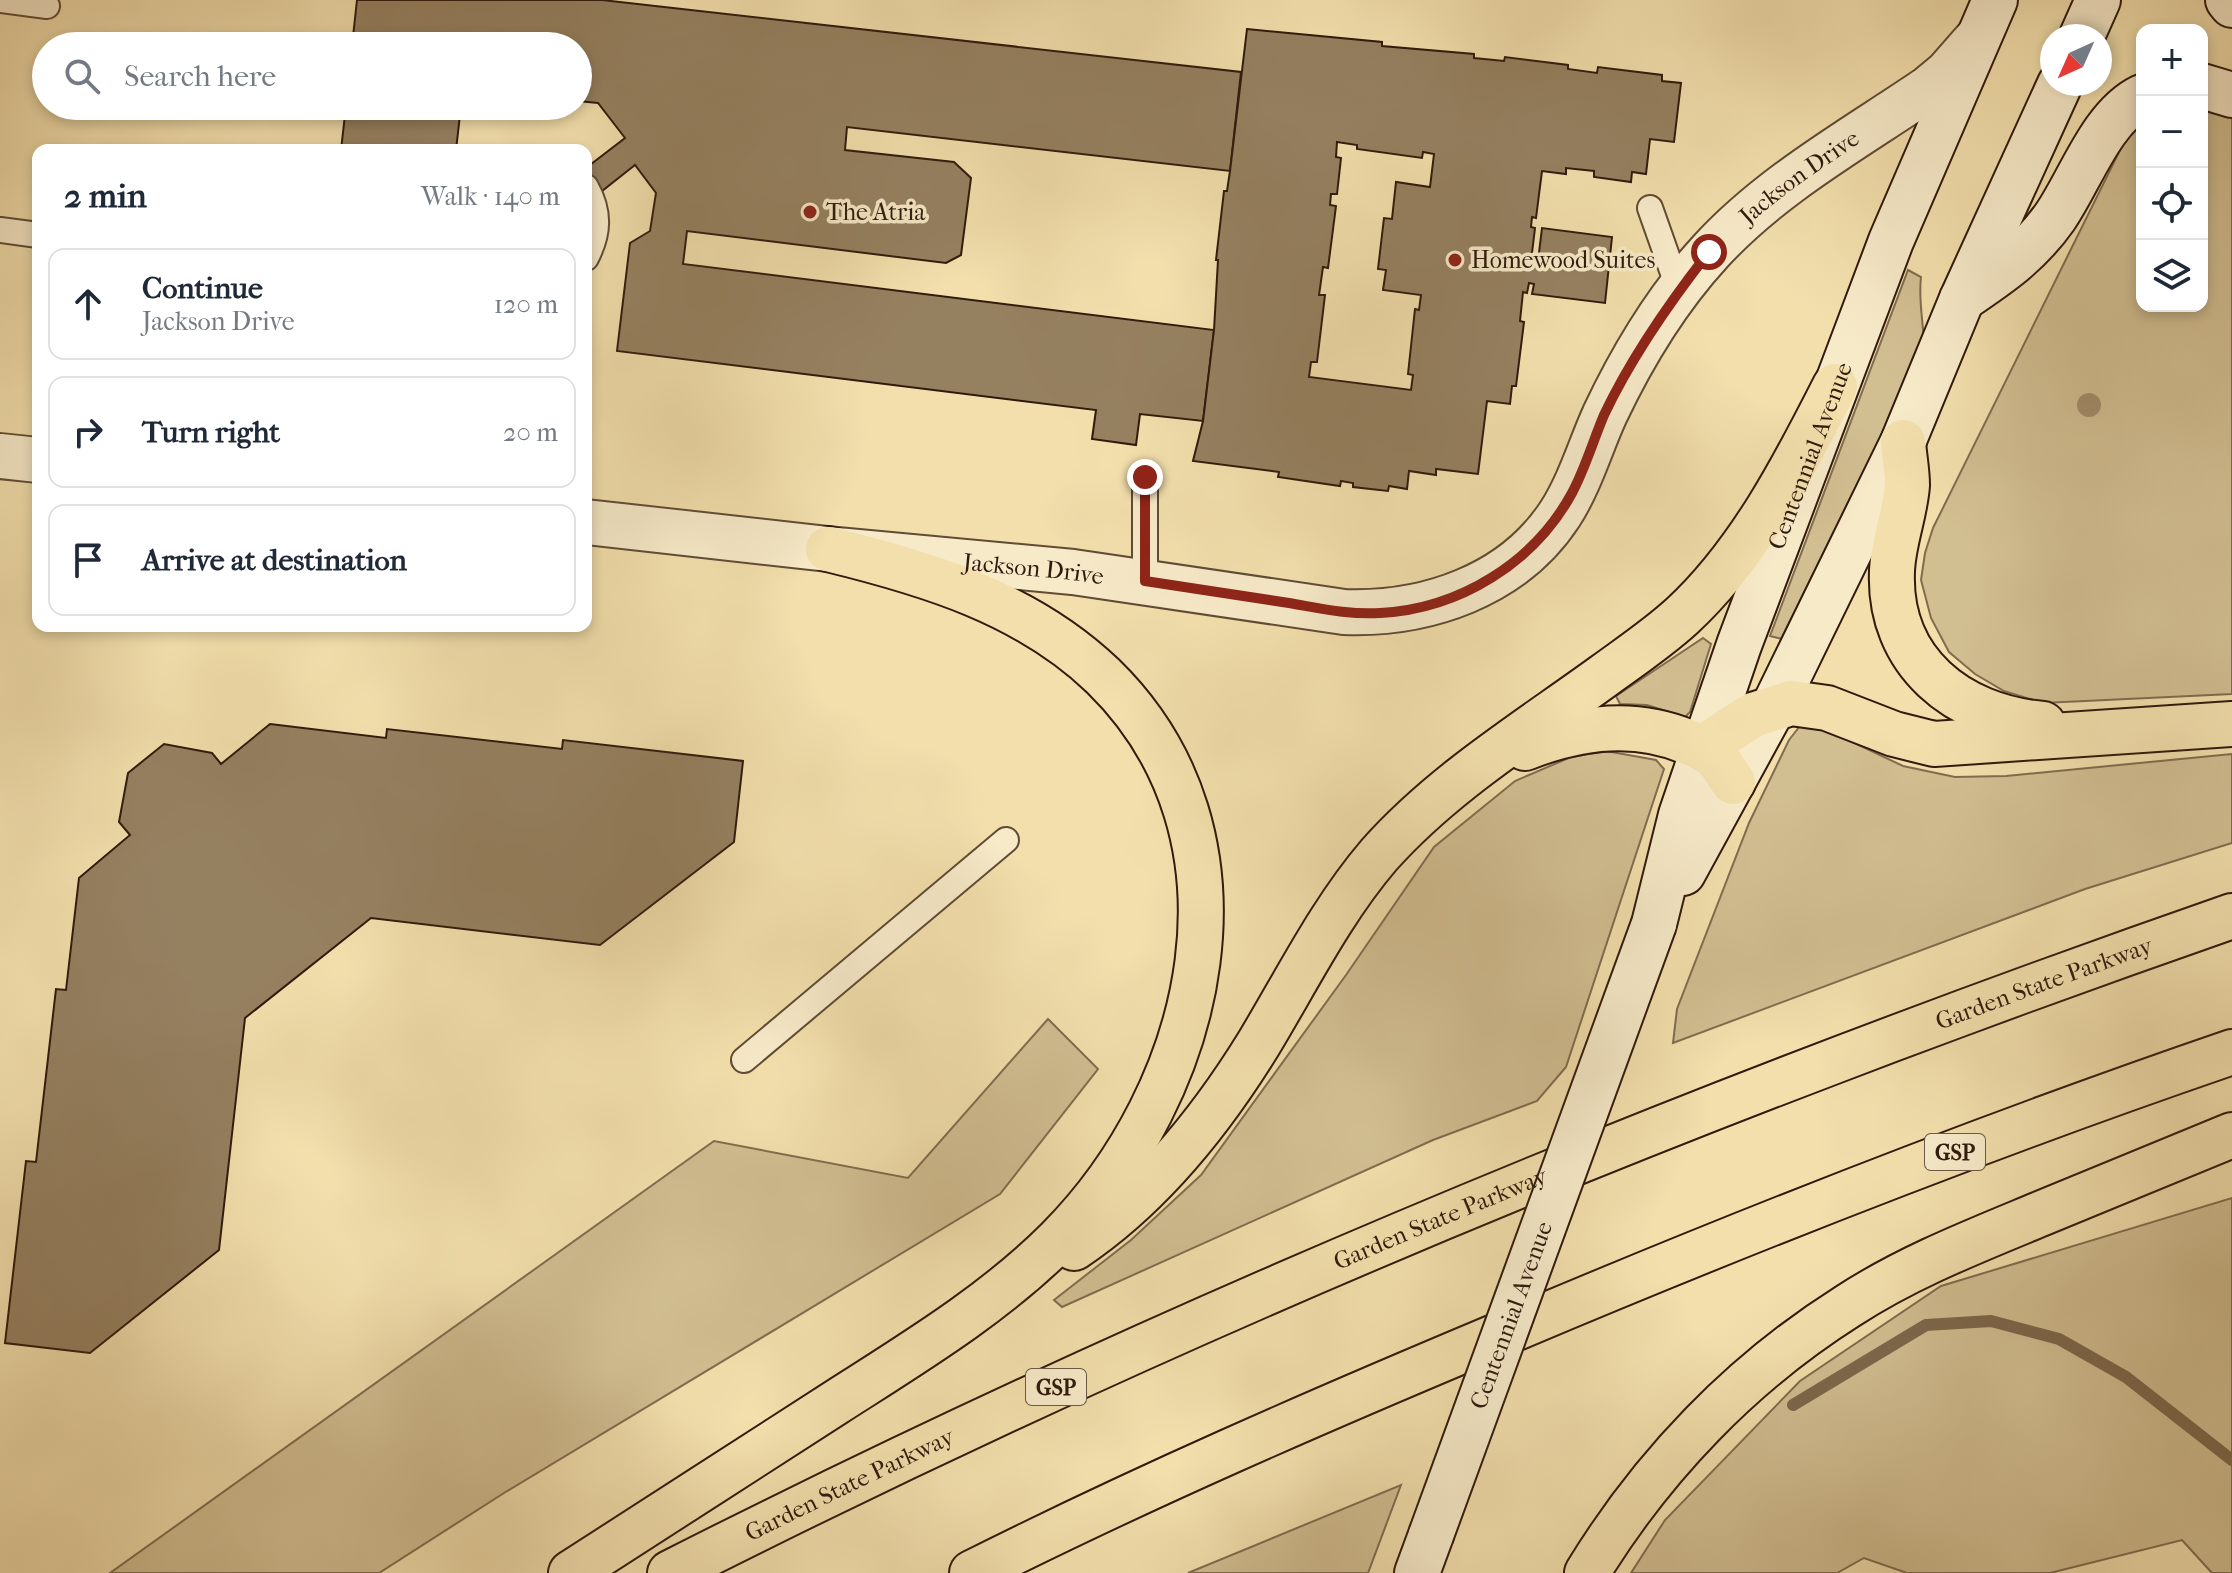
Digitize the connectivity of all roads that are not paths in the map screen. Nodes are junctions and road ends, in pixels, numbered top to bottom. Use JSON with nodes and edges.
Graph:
{"nodes":[{"id":1,"x":0,"y":0,"type":"edge"},
{"id":2,"x":2098,"y":0,"type":"edge"},
{"id":3,"x":2228,"y":0,"type":"edge"},
{"id":4,"x":2232,"y":5,"type":"edge"},
{"id":5,"x":47,"y":6,"type":"dead end"},
{"id":6,"x":1987,"y":11,"type":"edge"},
{"id":7,"x":2087,"y":24,"type":"edge"},
{"id":8,"x":2208,"y":88,"type":"edge"},
{"id":9,"x":2232,"y":95,"type":"edge"},
{"id":10,"x":2055,"y":96,"type":"edge"},
{"id":11,"x":2136,"y":101,"type":"edge"},
{"id":12,"x":592,"y":199,"type":"edge"},
{"id":13,"x":1650,"y":208,"type":"dead end"},
{"id":14,"x":0,"y":230,"type":"edge"},
{"id":15,"x":32,"y":234,"type":"edge"},
{"id":16,"x":592,"y":245,"type":"edge"},
{"id":17,"x":1679,"y":290,"type":"junction"},
{"id":18,"x":1962,"y":299,"type":"junction"},
{"id":19,"x":1835,"y":386,"type":"junction"},
{"id":20,"x":1903,"y":442,"type":"junction"},
{"id":21,"x":0,"y":456,"type":"edge"},
{"id":22,"x":32,"y":459,"type":"edge"},
{"id":23,"x":1145,"y":477,"type":"dead end"},
{"id":24,"x":592,"y":523,"type":"edge"},
{"id":25,"x":828,"y":549,"type":"junction"},
{"id":26,"x":1145,"y":581,"type":"junction"},
{"id":27,"x":1773,"y":708,"type":"junction"},
{"id":28,"x":2232,"y":724,"type":"edge"},
{"id":29,"x":2158,"y":730,"type":"junction"},
{"id":30,"x":1702,"y":748,"type":"junction"},
{"id":31,"x":1733,"y":782,"type":"junction"},
{"id":32,"x":1455,"y":783,"type":"junction"},
{"id":33,"x":1006,"y":840,"type":"dead end"},
{"id":34,"x":2232,"y":916,"type":"edge"},
{"id":35,"x":1654,"y":924,"type":"junction"},
{"id":36,"x":2232,"y":1052,"type":"edge"},
{"id":37,"x":744,"y":1060,"type":"dead end"},
{"id":38,"x":2232,"y":1135,"type":"edge"},
{"id":39,"x":941,"y":1335,"type":"junction"},
{"id":40,"x":1424,"y":1554,"type":"edge"},
{"id":41,"x":571,"y":1573,"type":"edge"},
{"id":42,"x":670,"y":1573,"type":"edge"},
{"id":43,"x":972,"y":1573,"type":"edge"},
{"id":44,"x":1587,"y":1573,"type":"edge"}],
"edges":[{"from":1,"to":5,"type":"lane"},
{"from":2,"to":7,"type":"main road"},
{"from":3,"to":4,"type":"main road"},
{"from":6,"to":17,"type":"main road","name":"Jackson Drive"},
{"from":6,"to":19,"type":"main road","name":"Centennial Avenue"},
{"from":8,"to":9,"type":"main road"},
{"from":10,"to":18,"type":"main road","name":"Centennial Avenue"},
{"from":11,"to":18,"type":"main road"},
{"from":12,"to":16,"type":"lane"},
{"from":13,"to":17,"type":"lane"},
{"from":14,"to":15,"type":"lane"},
{"from":17,"to":26,"type":"main road","name":"Jackson Drive"},
{"from":18,"to":20,"type":"main road","name":"Centennial Avenue"},
{"from":19,"to":30,"type":"main road","name":"Centennial Avenue"},
{"from":19,"to":32,"type":"highway"},
{"from":20,"to":27,"type":"main road","name":"Centennial Avenue"},
{"from":20,"to":29,"type":"highway"},
{"from":21,"to":22,"type":"main road"},
{"from":23,"to":26,"type":"lane"},
{"from":24,"to":25,"type":"main road","name":"Jackson Drive"},
{"from":25,"to":26,"type":"main road","name":"Jackson Drive"},
{"from":25,"to":39,"type":"highway"},
{"from":27,"to":29,"type":"highway"},
{"from":27,"to":30,"type":"highway"},
{"from":27,"to":31,"type":"main road","name":"Centennial Avenue"},
{"from":28,"to":29,"type":"highway"},
{"from":30,"to":31,"type":"highway"},
{"from":30,"to":32,"type":"highway"},
{"from":30,"to":35,"type":"main road","name":"Centennial Avenue"},
{"from":31,"to":35,"type":"main road","name":"Centennial Avenue"},
{"from":32,"to":39,"type":"highway"},
{"from":33,"to":37,"type":"lane"},
{"from":34,"to":42,"type":"highway","name":"Garden State Parkway","number":"GSP"},
{"from":35,"to":40,"type":"main road","name":"Centennial Avenue","bridge":true},
{"from":36,"to":43,"type":"highway","number":"GSP"},
{"from":38,"to":44,"type":"highway"},
{"from":39,"to":41,"type":"highway"}]}
